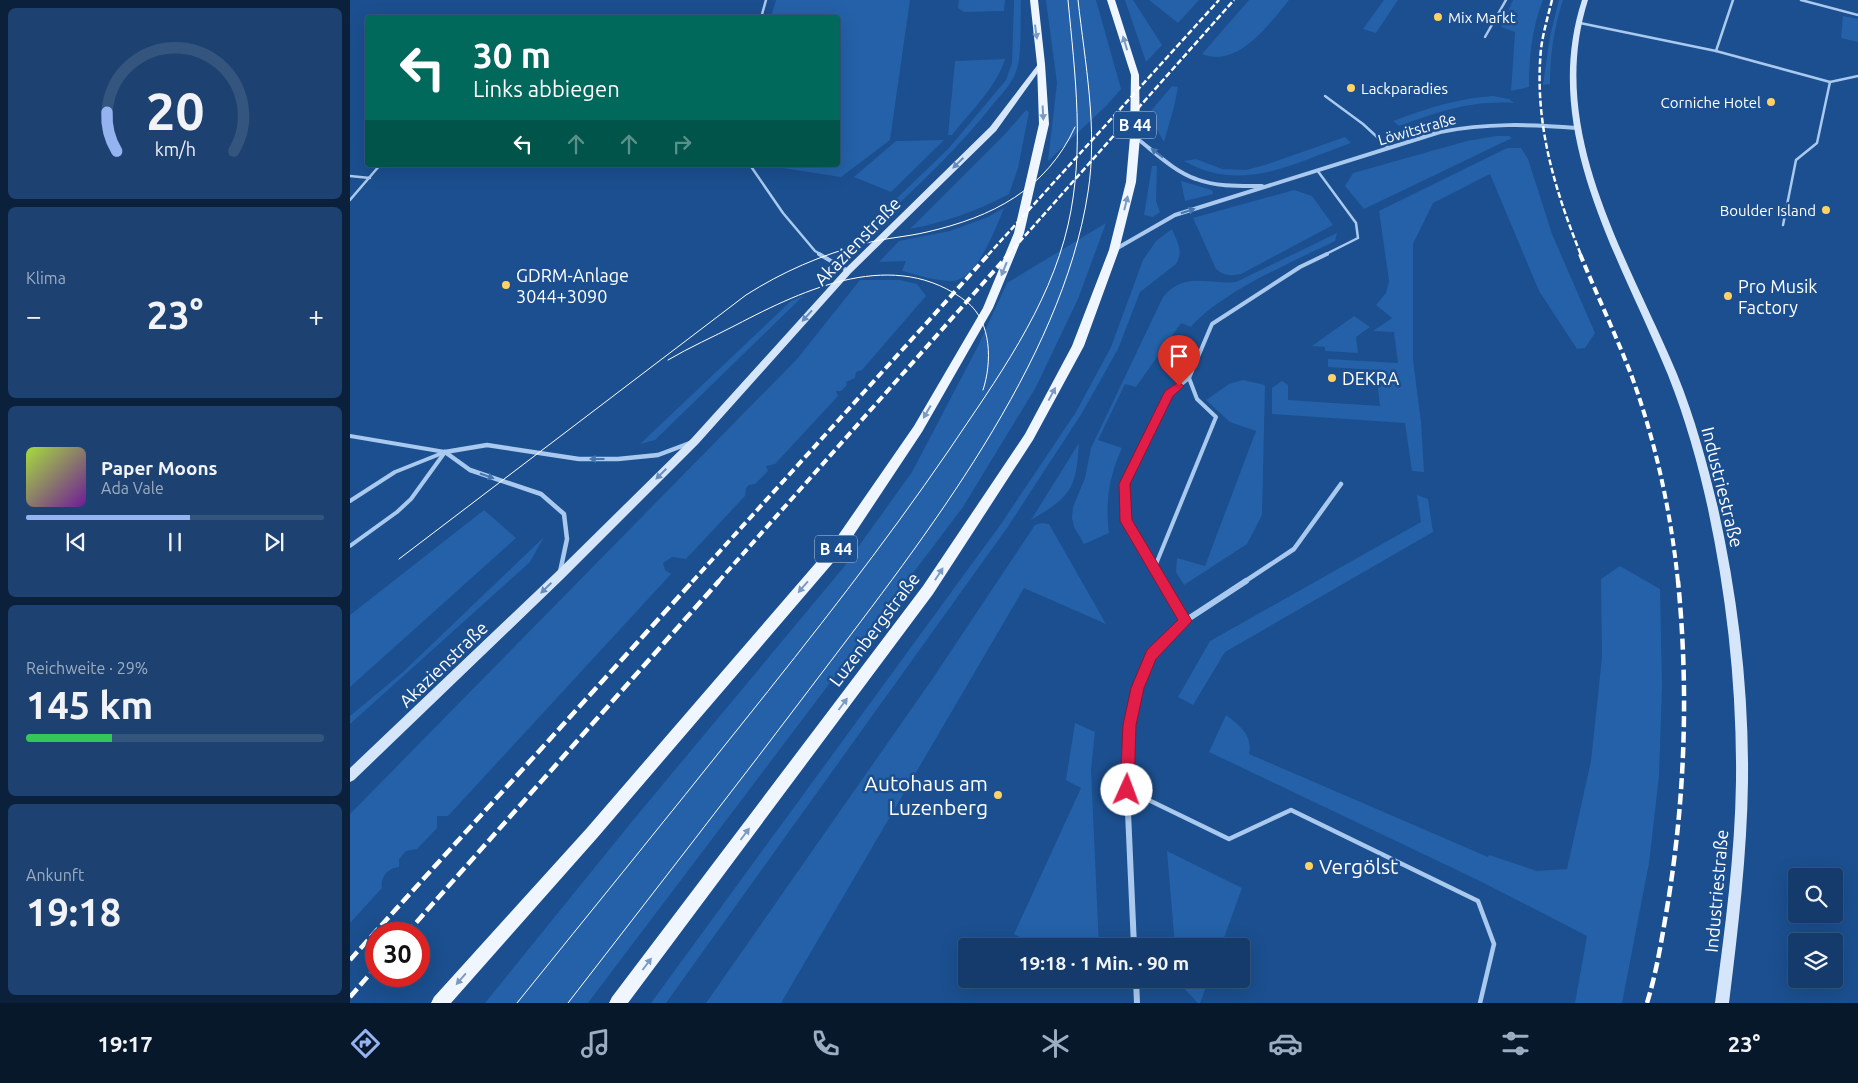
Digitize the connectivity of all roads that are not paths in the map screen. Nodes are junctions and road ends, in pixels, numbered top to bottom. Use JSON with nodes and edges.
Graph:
{"nodes":[{"id":1,"x":766,"y":0,"type":"edge"},
{"id":2,"x":1034,"y":0,"type":"edge"},
{"id":3,"x":1112,"y":0,"type":"edge"},
{"id":4,"x":1506,"y":0,"type":"edge"},
{"id":5,"x":1585,"y":0,"type":"edge"},
{"id":6,"x":1733,"y":0,"type":"edge"},
{"id":7,"x":1801,"y":0,"type":"edge"},
{"id":8,"x":762,"y":15,"type":"edge"},
{"id":9,"x":1858,"y":15,"type":"edge"},
{"id":10,"x":1577,"y":23,"type":"junction"},
{"id":11,"x":1485,"y":37,"type":"dead end"},
{"id":12,"x":1716,"y":51,"type":"junction"},
{"id":13,"x":1040,"y":64,"type":"junction"},
{"id":14,"x":1858,"y":76,"type":"edge"},
{"id":15,"x":1830,"y":82,"type":"junction"},
{"id":16,"x":1325,"y":96,"type":"dead end"},
{"id":17,"x":1577,"y":128,"type":"junction"},
{"id":18,"x":1135,"y":137,"type":"junction"},
{"id":19,"x":1389,"y":148,"type":"junction"},
{"id":20,"x":378,"y":167,"type":"edge"},
{"id":21,"x":751,"y":167,"type":"edge"},
{"id":22,"x":1317,"y":170,"type":"junction"},
{"id":23,"x":350,"y":176,"type":"edge"},
{"id":24,"x":370,"y":178,"type":"junction"},
{"id":25,"x":1267,"y":186,"type":"junction"},
{"id":26,"x":350,"y":200,"type":"edge"},
{"id":27,"x":1783,"y":225,"type":"dead end"},
{"id":28,"x":1114,"y":250,"type":"junction"},
{"id":29,"x":848,"y":271,"type":"junction"},
{"id":30,"x":1189,"y":378,"type":"junction"},
{"id":31,"x":350,"y":436,"type":"edge"},
{"id":32,"x":695,"y":441,"type":"junction"},
{"id":33,"x":445,"y":452,"type":"junction"},
{"id":34,"x":1341,"y":484,"type":"dead end"},
{"id":35,"x":350,"y":500,"type":"edge"},
{"id":36,"x":350,"y":546,"type":"edge"},
{"id":37,"x":1154,"y":569,"type":"junction"},
{"id":38,"x":559,"y":576,"type":"junction"},
{"id":39,"x":1186,"y":621,"type":"junction"},
{"id":40,"x":350,"y":776,"type":"edge"},
{"id":41,"x":1127,"y":790,"type":"junction"},
{"id":42,"x":1134,"y":938,"type":"edge"},
{"id":43,"x":1136,"y":988,"type":"edge"},
{"id":44,"x":440,"y":1003,"type":"edge"},
{"id":45,"x":618,"y":1003,"type":"edge"},
{"id":46,"x":1137,"y":1003,"type":"edge"},
{"id":47,"x":1480,"y":1003,"type":"edge"},
{"id":48,"x":1722,"y":1003,"type":"edge"}],
"edges":[{"from":1,"to":8,"type":"lane"},
{"from":2,"to":13,"type":"main road","number":"B 44","one_way":true},
{"from":18,"to":3,"type":"main road","number":"B 44","one_way":true},
{"from":4,"to":11,"type":"lane"},
{"from":5,"to":10,"type":"street","name":"Industriestraße"},
{"from":6,"to":12,"type":"lane"},
{"from":7,"to":9,"type":"lane"},
{"from":10,"to":12,"type":"lane"},
{"from":10,"to":17,"type":"street","name":"Industriestraße"},
{"from":12,"to":15,"type":"lane"},
{"from":13,"to":29,"type":"street","name":"Akazienstraße","one_way":true},
{"from":13,"to":44,"type":"main road","number":"B 44","one_way":true},
{"from":14,"to":15,"type":"lane"},
{"from":15,"to":27,"type":"lane"},
{"from":16,"to":19,"type":"lane"},
{"from":17,"to":19,"type":"street","name":"Löwitstraße"},
{"from":17,"to":48,"type":"street","name":"Industriestraße"},
{"from":25,"to":18,"type":"street","name":"Löwitstraße","one_way":true},
{"from":28,"to":18,"type":"main road","number":"B 44","one_way":true},
{"from":19,"to":22,"type":"street","name":"Löwitstraße"},
{"from":20,"to":24,"type":"lane"},
{"from":21,"to":29,"type":"lane"},
{"from":22,"to":25,"type":"street","name":"Löwitstraße"},
{"from":22,"to":30,"type":"lane"},
{"from":23,"to":24,"type":"lane"},
{"from":24,"to":26,"type":"lane"},
{"from":28,"to":25,"type":"street","name":"Löwitstraße","one_way":true},
{"from":45,"to":28,"type":"main road","name":"Luzenbergstraße","number":"B 44","one_way":true},
{"from":29,"to":32,"type":"street","name":"Akazienstraße","one_way":true},
{"from":30,"to":37,"type":"lane"},
{"from":30,"to":37,"type":"lane"},
{"from":31,"to":33,"type":"lane"},
{"from":32,"to":33,"type":"street","name":"Akazienstraße","one_way":true},
{"from":32,"to":38,"type":"street","name":"Akazienstraße","one_way":true},
{"from":33,"to":35,"type":"lane","name":"Akazienstraße"},
{"from":33,"to":36,"type":"lane"},
{"from":33,"to":38,"type":"street","one_way":true},
{"from":34,"to":39,"type":"street"},
{"from":37,"to":39,"type":"lane"},
{"from":38,"to":40,"type":"street","name":"Akazienstraße","one_way":true},
{"from":39,"to":41,"type":"street"},
{"from":41,"to":42,"type":"street"},
{"from":41,"to":47,"type":"lane"},
{"from":43,"to":46,"type":"street"}]}
